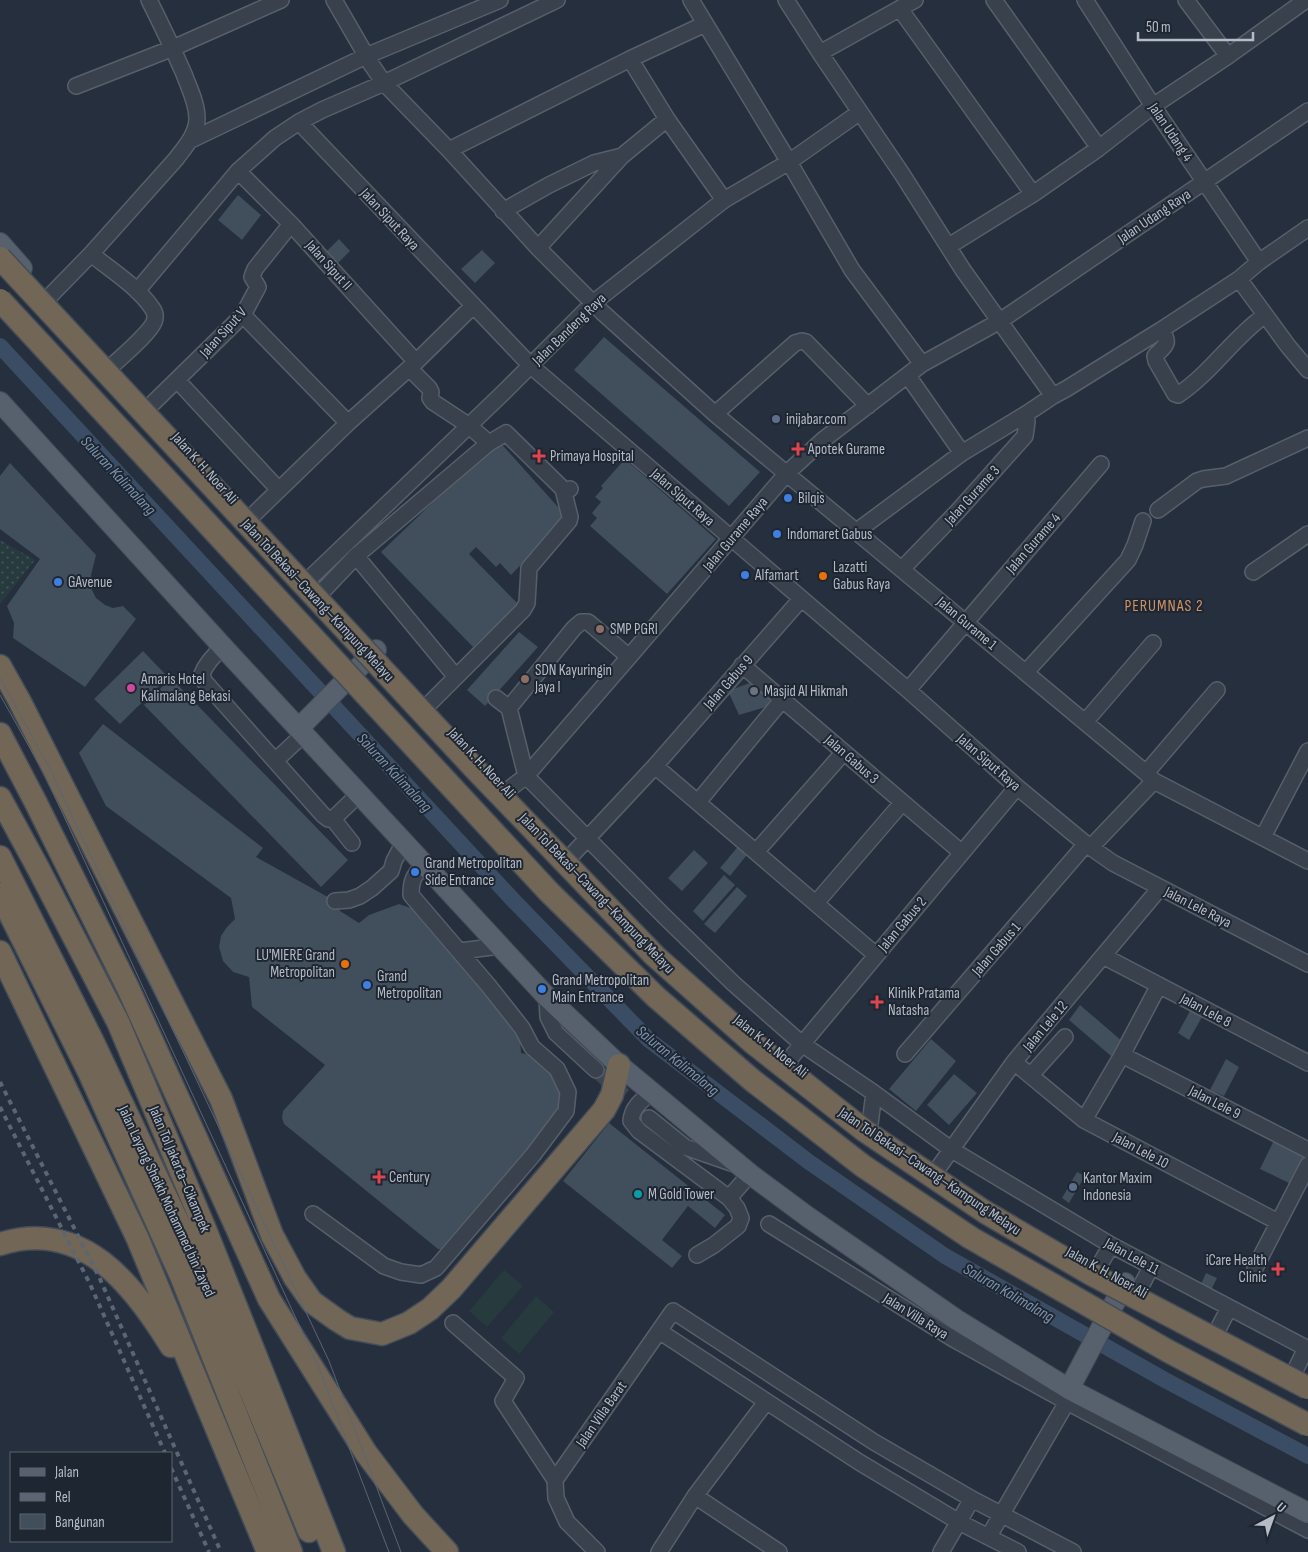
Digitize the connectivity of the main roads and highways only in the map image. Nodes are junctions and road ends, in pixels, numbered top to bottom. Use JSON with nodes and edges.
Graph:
{"nodes":[{"id":1,"x":0,"y":244,"type":"edge"},
{"id":2,"x":0,"y":258,"type":"edge"},
{"id":3,"x":0,"y":300,"type":"edge"},
{"id":4,"x":0,"y":402,"type":"edge"},
{"id":5,"x":380,"y":654,"type":"junction"},
{"id":6,"x":0,"y":666,"type":"edge"},
{"id":7,"x":306,"y":726,"type":"junction"},
{"id":8,"x":0,"y":734,"type":"edge"},
{"id":9,"x":0,"y":798,"type":"edge"},
{"id":10,"x":0,"y":857,"type":"edge"},
{"id":11,"x":0,"y":894,"type":"edge"},
{"id":12,"x":0,"y":952,"type":"edge"},
{"id":13,"x":619,"y":1065,"type":"junction"},
{"id":14,"x":0,"y":1244,"type":"edge"},
{"id":15,"x":1132,"y":1286,"type":"junction"},
{"id":16,"x":1303,"y":1381,"type":"edge"},
{"id":17,"x":1068,"y":1395,"type":"junction"},
{"id":18,"x":209,"y":1409,"type":"junction"},
{"id":19,"x":1308,"y":1425,"type":"edge"},
{"id":20,"x":1308,"y":1513,"type":"edge"},
{"id":21,"x":268,"y":1552,"type":"edge"},
{"id":22,"x":292,"y":1552,"type":"edge"},
{"id":23,"x":318,"y":1552,"type":"edge"},
{"id":24,"x":334,"y":1552,"type":"edge"},
{"id":25,"x":447,"y":1552,"type":"edge"}],
"edges":[{"from":1,"to":5,"type":"main road","name":"Jalan K. H. Noer Ali"},
{"from":2,"to":16,"type":"highway","name":"Jalan Tol Bekasi–Cawang–Kampung Melayu","bridge":true},
{"from":3,"to":19,"type":"highway","name":"Jalan Tol Bekasi–Cawang–Kampung Melayu","bridge":true},
{"from":4,"to":7,"type":"main road"},
{"from":5,"to":7,"type":"main road"},
{"from":5,"to":15,"type":"main road","name":"Jalan K. H. Noer Ali"},
{"from":6,"to":13,"type":"highway"},
{"from":7,"to":13,"type":"main road"},
{"from":8,"to":25,"type":"highway"},
{"from":9,"to":24,"type":"highway","name":"Jalan Tol Jakarta–Cikampek"},
{"from":10,"to":23,"type":"highway","name":"Jalan Layang Sheikh Mohammed bin Zayed"},
{"from":11,"to":22,"type":"highway","name":"Jalan Layang Sheikh Mohammed bin Zayed"},
{"from":12,"to":18,"type":"highway"},
{"from":13,"to":17,"type":"main road"},
{"from":14,"to":18,"type":"highway"},
{"from":15,"to":16,"type":"main road","name":"Jalan K. H. Noer Ali"},
{"from":15,"to":17,"type":"main road"},
{"from":17,"to":20,"type":"main road"},
{"from":18,"to":21,"type":"highway"}]}
